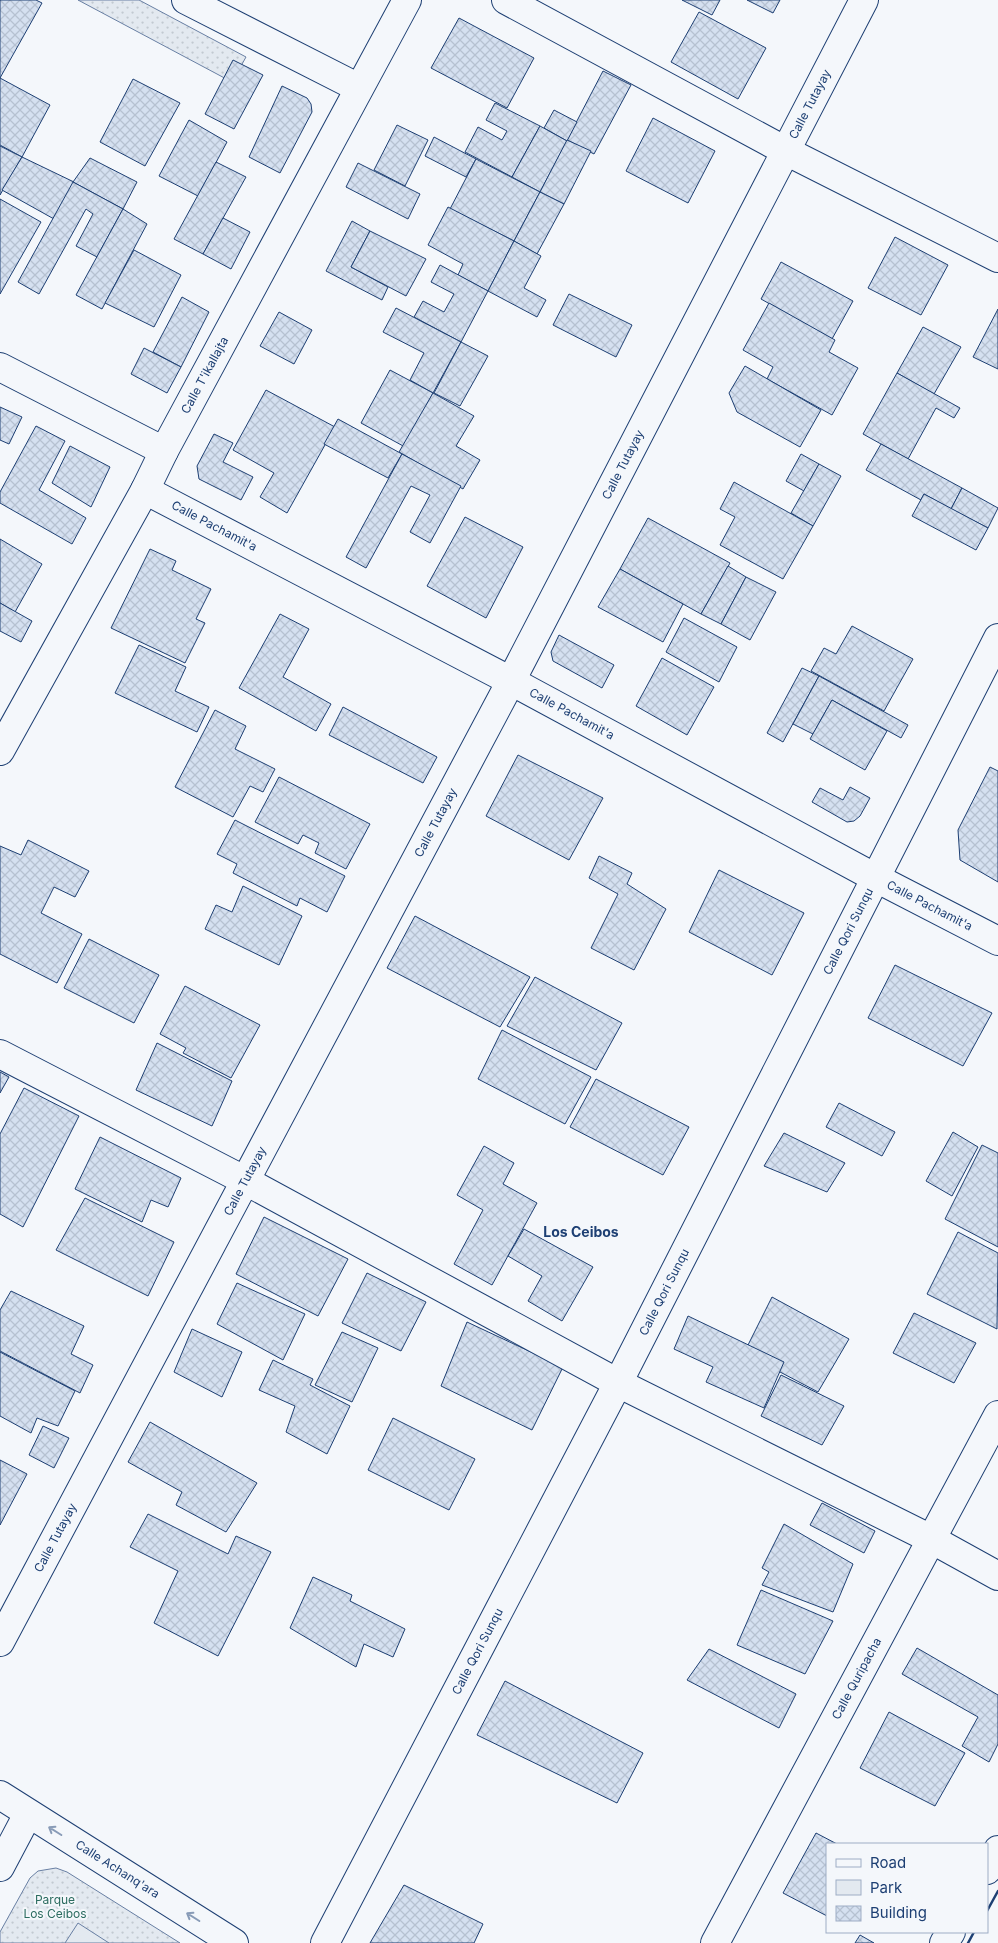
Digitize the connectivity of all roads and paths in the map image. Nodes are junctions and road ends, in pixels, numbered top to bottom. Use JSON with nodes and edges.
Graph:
{"nodes":[{"id":1,"x":186,"y":0,"type":"edge"},
{"id":2,"x":407,"y":0,"type":"edge"},
{"id":3,"x":506,"y":0,"type":"edge"},
{"id":4,"x":864,"y":0,"type":"edge"},
{"id":5,"x":359,"y":88,"type":"junction"},
{"id":6,"x":784,"y":150,"type":"junction"},
{"id":7,"x":998,"y":258,"type":"edge"},
{"id":8,"x":0,"y":367,"type":"edge"},
{"id":9,"x":164,"y":451,"type":"junction"},
{"id":10,"x":145,"y":490,"type":"junction"},
{"id":11,"x":998,"y":638,"type":"edge"},
{"id":12,"x":510,"y":681,"type":"junction"},
{"id":13,"x":0,"y":751,"type":"edge"},
{"id":14,"x":874,"y":877,"type":"junction"},
{"id":15,"x":998,"y":941,"type":"edge"},
{"id":16,"x":0,"y":1054,"type":"edge"},
{"id":17,"x":244,"y":1180,"type":"junction"},
{"id":18,"x":618,"y":1383,"type":"junction"},
{"id":19,"x":998,"y":1415,"type":"edge"},
{"id":20,"x":931,"y":1539,"type":"junction"},
{"id":21,"x":998,"y":1576,"type":"edge"},
{"id":22,"x":0,"y":1642,"type":"edge"},
{"id":23,"x":0,"y":1796,"type":"edge"},
{"id":24,"x":28,"y":1814,"type":"junction"},
{"id":25,"x":998,"y":1850,"type":"edge"},
{"id":26,"x":0,"y":1867,"type":"edge"},
{"id":27,"x":988,"y":1868,"type":"edge"},
{"id":28,"x":234,"y":1943,"type":"edge"},
{"id":29,"x":325,"y":1943,"type":"edge"},
{"id":30,"x":714,"y":1943,"type":"edge"}],
"edges":[{"from":1,"to":5,"type":"street"},
{"from":2,"to":5,"type":"street","name":"Calle T'ikallajta"},
{"from":3,"to":6,"type":"street"},
{"from":4,"to":6,"type":"street","name":"Calle Tutayay"},
{"from":5,"to":9,"type":"street","name":"Calle T'ikallajta"},
{"from":6,"to":7,"type":"street"},
{"from":6,"to":12,"type":"street","name":"Calle Tutayay"},
{"from":8,"to":9,"type":"street"},
{"from":9,"to":10,"type":"street","name":"Calle T'ikallajta"},
{"from":10,"to":12,"type":"street","name":"Calle Pachamit'a"},
{"from":10,"to":13,"type":"street","name":"Calle T'ikallajta"},
{"from":11,"to":14,"type":"street","name":"Calle Qori Sunqu"},
{"from":12,"to":14,"type":"street","name":"Calle Pachamit'a"},
{"from":12,"to":17,"type":"street","name":"Calle Tutayay"},
{"from":14,"to":15,"type":"street","name":"Calle Pachamit'a"},
{"from":14,"to":18,"type":"street","name":"Calle Qori Sunqu"},
{"from":16,"to":17,"type":"street"},
{"from":17,"to":18,"type":"street"},
{"from":17,"to":22,"type":"street","name":"Calle Tutayay"},
{"from":18,"to":20,"type":"street"},
{"from":18,"to":29,"type":"street","name":"Calle Qori Sunqu"},
{"from":19,"to":20,"type":"street","name":"Calle Quripacha"},
{"from":20,"to":21,"type":"street"},
{"from":20,"to":30,"type":"street","name":"Calle Quripacha"},
{"from":23,"to":24,"type":"street","name":"Calle Achanq'ara"},
{"from":24,"to":26,"type":"street"},
{"from":28,"to":24,"type":"street","name":"Calle Achanq'ara","one_way":true},
{"from":25,"to":27,"type":"street"}]}
